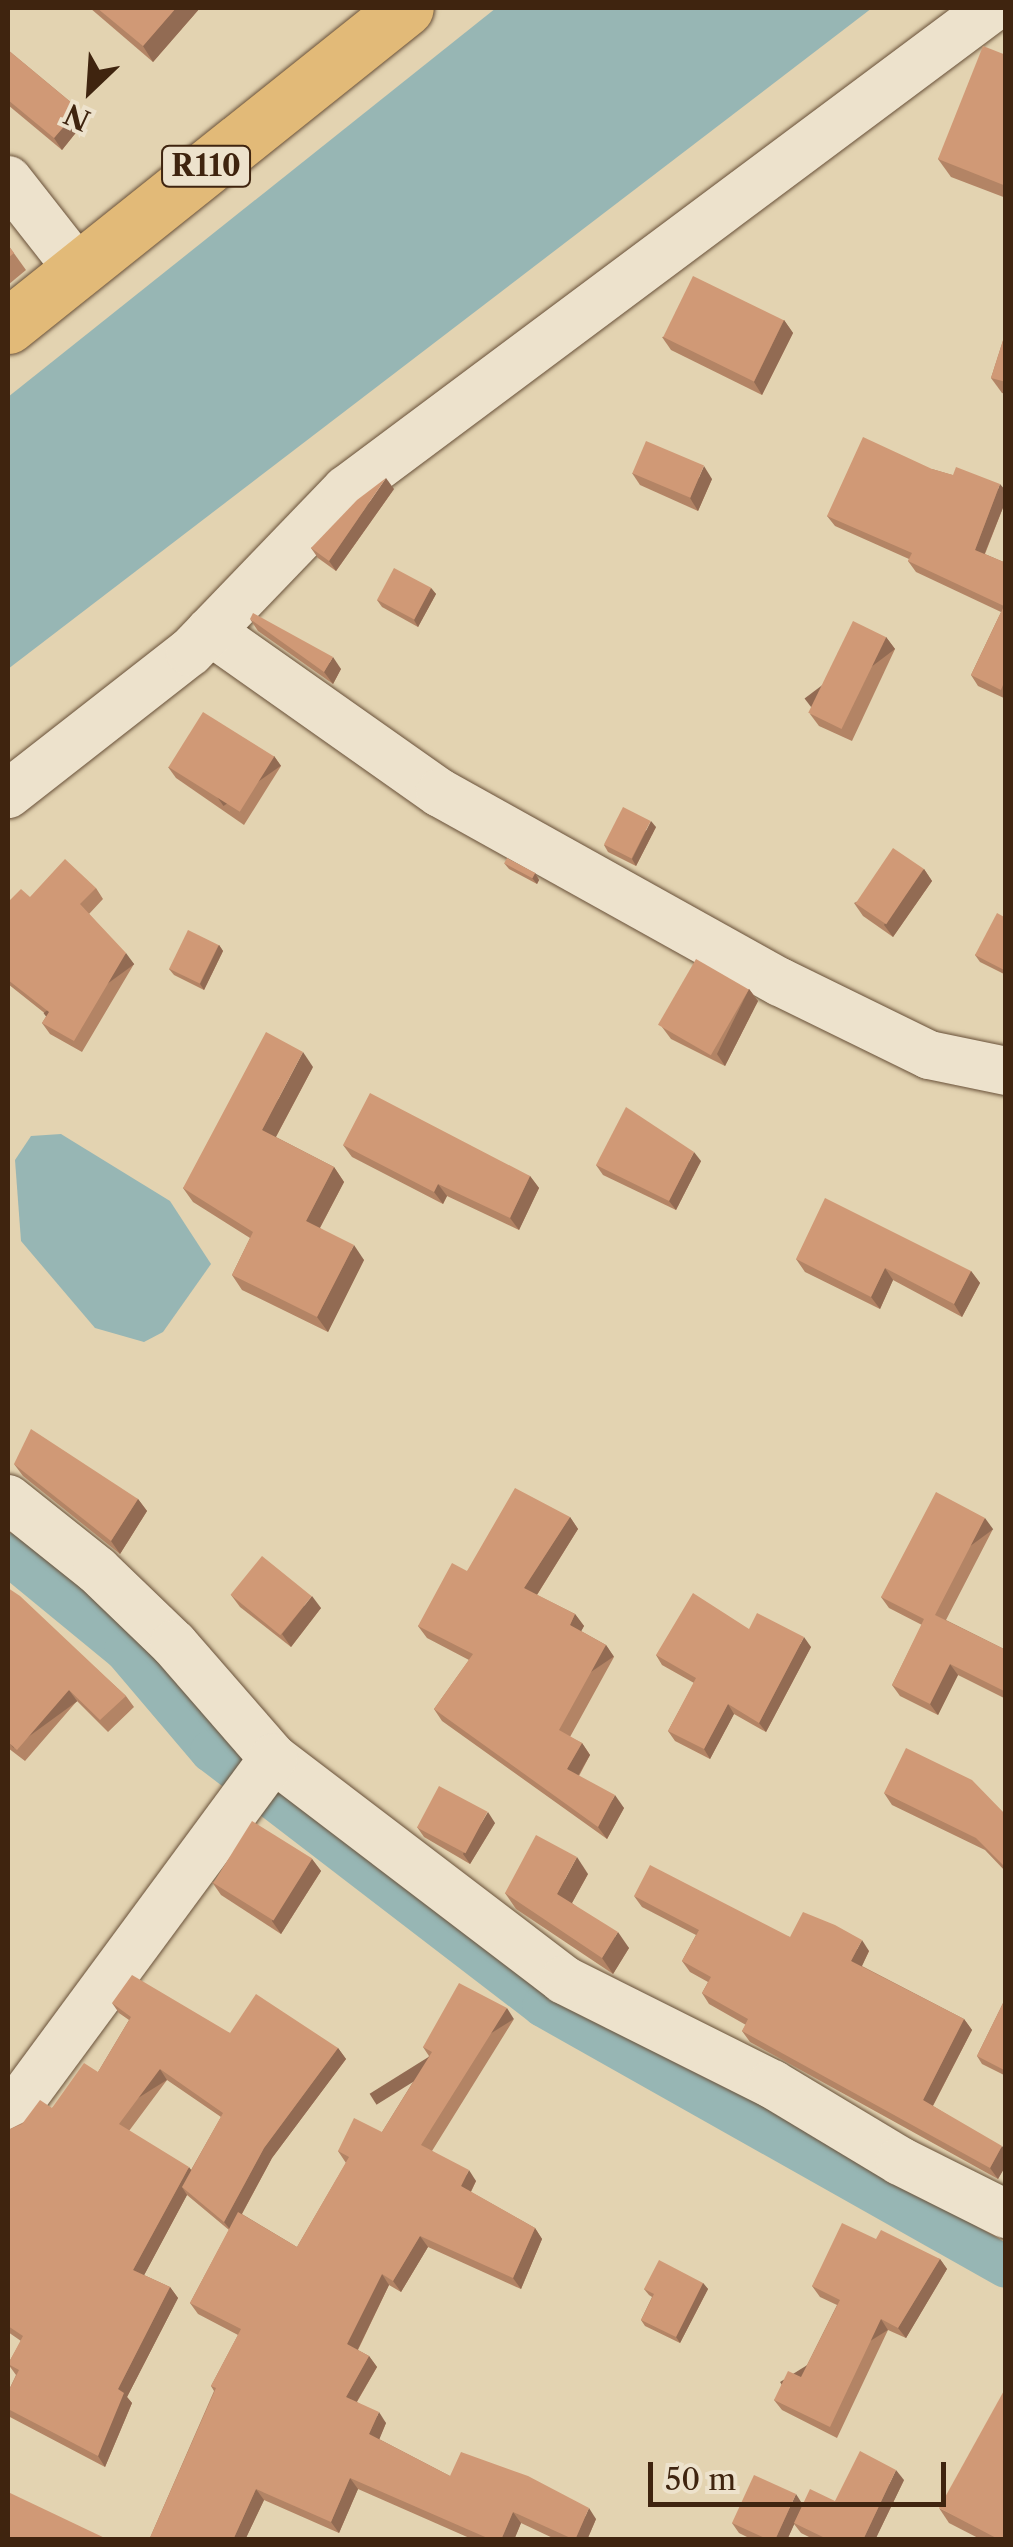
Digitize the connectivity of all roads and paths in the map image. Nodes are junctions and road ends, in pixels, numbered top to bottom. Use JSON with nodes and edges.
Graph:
{"nodes":[{"id":1,"x":406,"y":8,"type":"edge"},
{"id":2,"x":992,"y":8,"type":"edge"},
{"id":3,"x":8,"y":180,"type":"edge"},
{"id":4,"x":78,"y":268,"type":"junction"},
{"id":5,"x":8,"y":326,"type":"edge"},
{"id":6,"x":210,"y":631,"type":"junction"},
{"id":7,"x":8,"y":794,"type":"edge"},
{"id":8,"x":1006,"y":1071,"type":"edge"},
{"id":9,"x":8,"y":1500,"type":"edge"},
{"id":10,"x":273,"y":1758,"type":"junction"},
{"id":11,"x":8,"y":2118,"type":"edge"},
{"id":12,"x":1006,"y":2214,"type":"edge"}],
"edges":[{"from":1,"to":4,"type":"main road","number":"R110"},
{"from":2,"to":6,"type":"street"},
{"from":3,"to":4,"type":"street"},
{"from":4,"to":5,"type":"main road","number":"R110"},
{"from":6,"to":7,"type":"street"},
{"from":6,"to":8,"type":"street"},
{"from":9,"to":10,"type":"street"},
{"from":10,"to":11,"type":"street"},
{"from":10,"to":12,"type":"street"}]}
